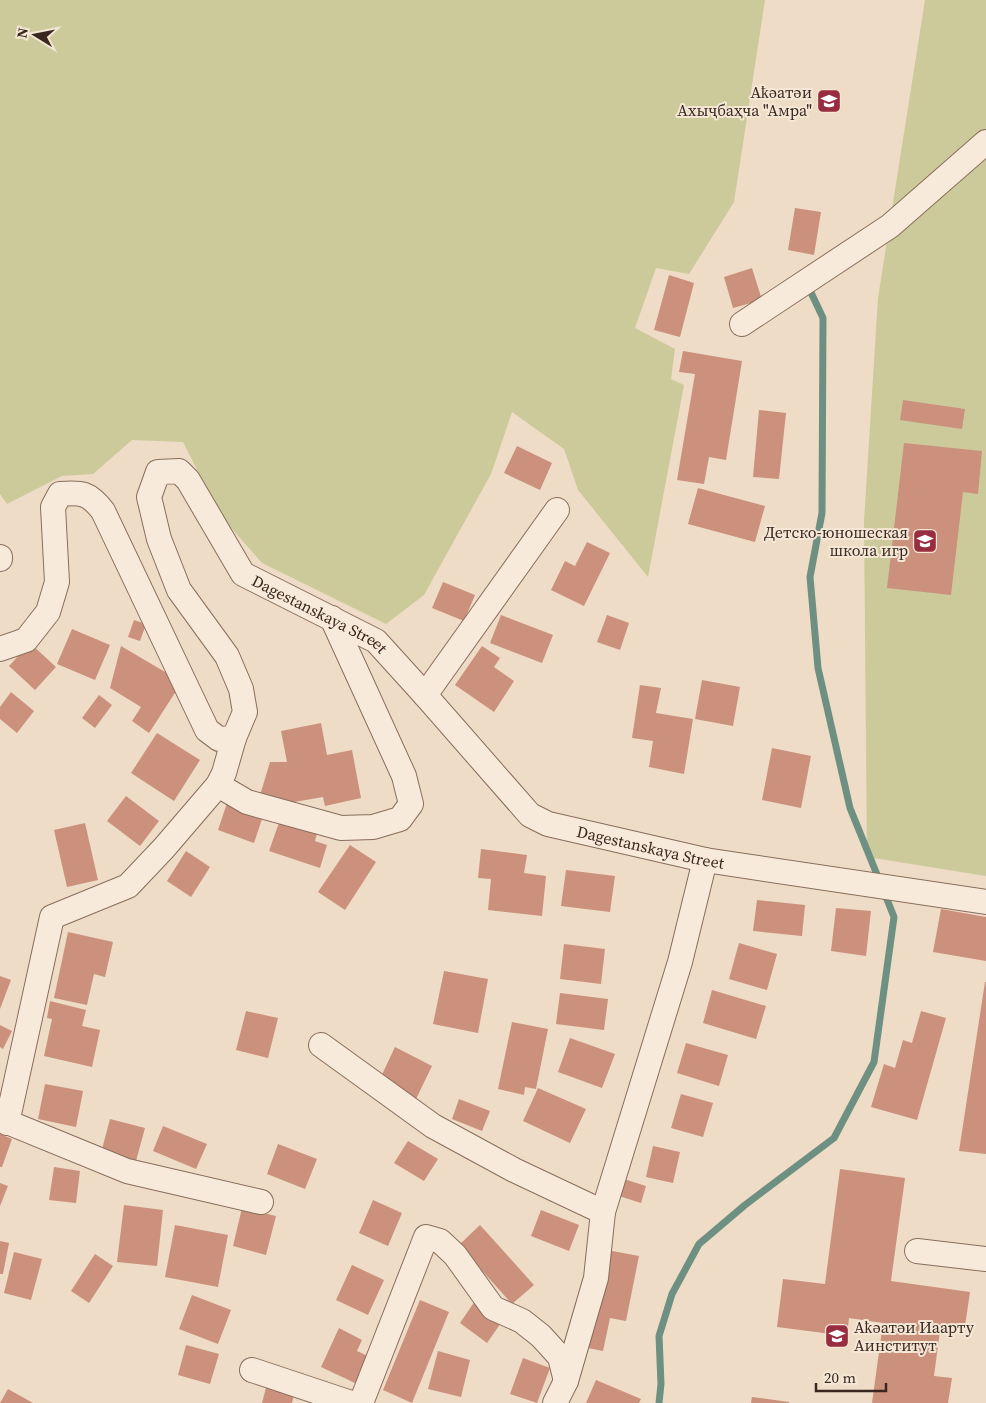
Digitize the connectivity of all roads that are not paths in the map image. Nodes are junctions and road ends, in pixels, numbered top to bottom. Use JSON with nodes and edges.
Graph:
{"nodes":[{"id":1,"x":986,"y":142,"type":"edge"},
{"id":2,"x":742,"y":324,"type":"dead end"},
{"id":3,"x":557,"y":510,"type":"dead end"},
{"id":4,"x":332,"y":618,"type":"junction"},
{"id":5,"x":0,"y":649,"type":"edge"},
{"id":6,"x":425,"y":695,"type":"junction"},
{"id":7,"x":234,"y":738,"type":"junction"},
{"id":8,"x":218,"y":785,"type":"junction"},
{"id":9,"x":705,"y":860,"type":"junction"},
{"id":10,"x":986,"y":902,"type":"edge"},
{"id":11,"x":321,"y":1045,"type":"dead end"},
{"id":12,"x":3,"y":1121,"type":"edge"},
{"id":13,"x":261,"y":1202,"type":"dead end"},
{"id":14,"x":602,"y":1212,"type":"junction"},
{"id":15,"x":917,"y":1251,"type":"dead end"},
{"id":16,"x":986,"y":1258,"type":"edge"},
{"id":17,"x":252,"y":1370,"type":"dead end"},
{"id":18,"x":566,"y":1381,"type":"junction"},
{"id":19,"x":351,"y":1403,"type":"edge"},
{"id":20,"x":361,"y":1403,"type":"edge"},
{"id":21,"x":555,"y":1403,"type":"edge"}],
"edges":[{"from":1,"to":2,"type":"street"},
{"from":3,"to":6,"type":"street"},
{"from":4,"to":6,"type":"street","name":"Dagestanskaya Street"},
{"from":4,"to":7,"type":"street","name":"Dagestanskaya Street"},
{"from":4,"to":8,"type":"street"},
{"from":5,"to":7,"type":"street"},
{"from":6,"to":9,"type":"street","name":"Dagestanskaya Street"},
{"from":7,"to":8,"type":"street"},
{"from":8,"to":12,"type":"street"},
{"from":9,"to":10,"type":"street","name":"Dagestanskaya Street"},
{"from":9,"to":14,"type":"street"},
{"from":11,"to":14,"type":"street"},
{"from":12,"to":13,"type":"street"},
{"from":14,"to":18,"type":"street"},
{"from":15,"to":16,"type":"street"},
{"from":17,"to":19,"type":"street"},
{"from":18,"to":20,"type":"street"},
{"from":18,"to":21,"type":"street"}]}
